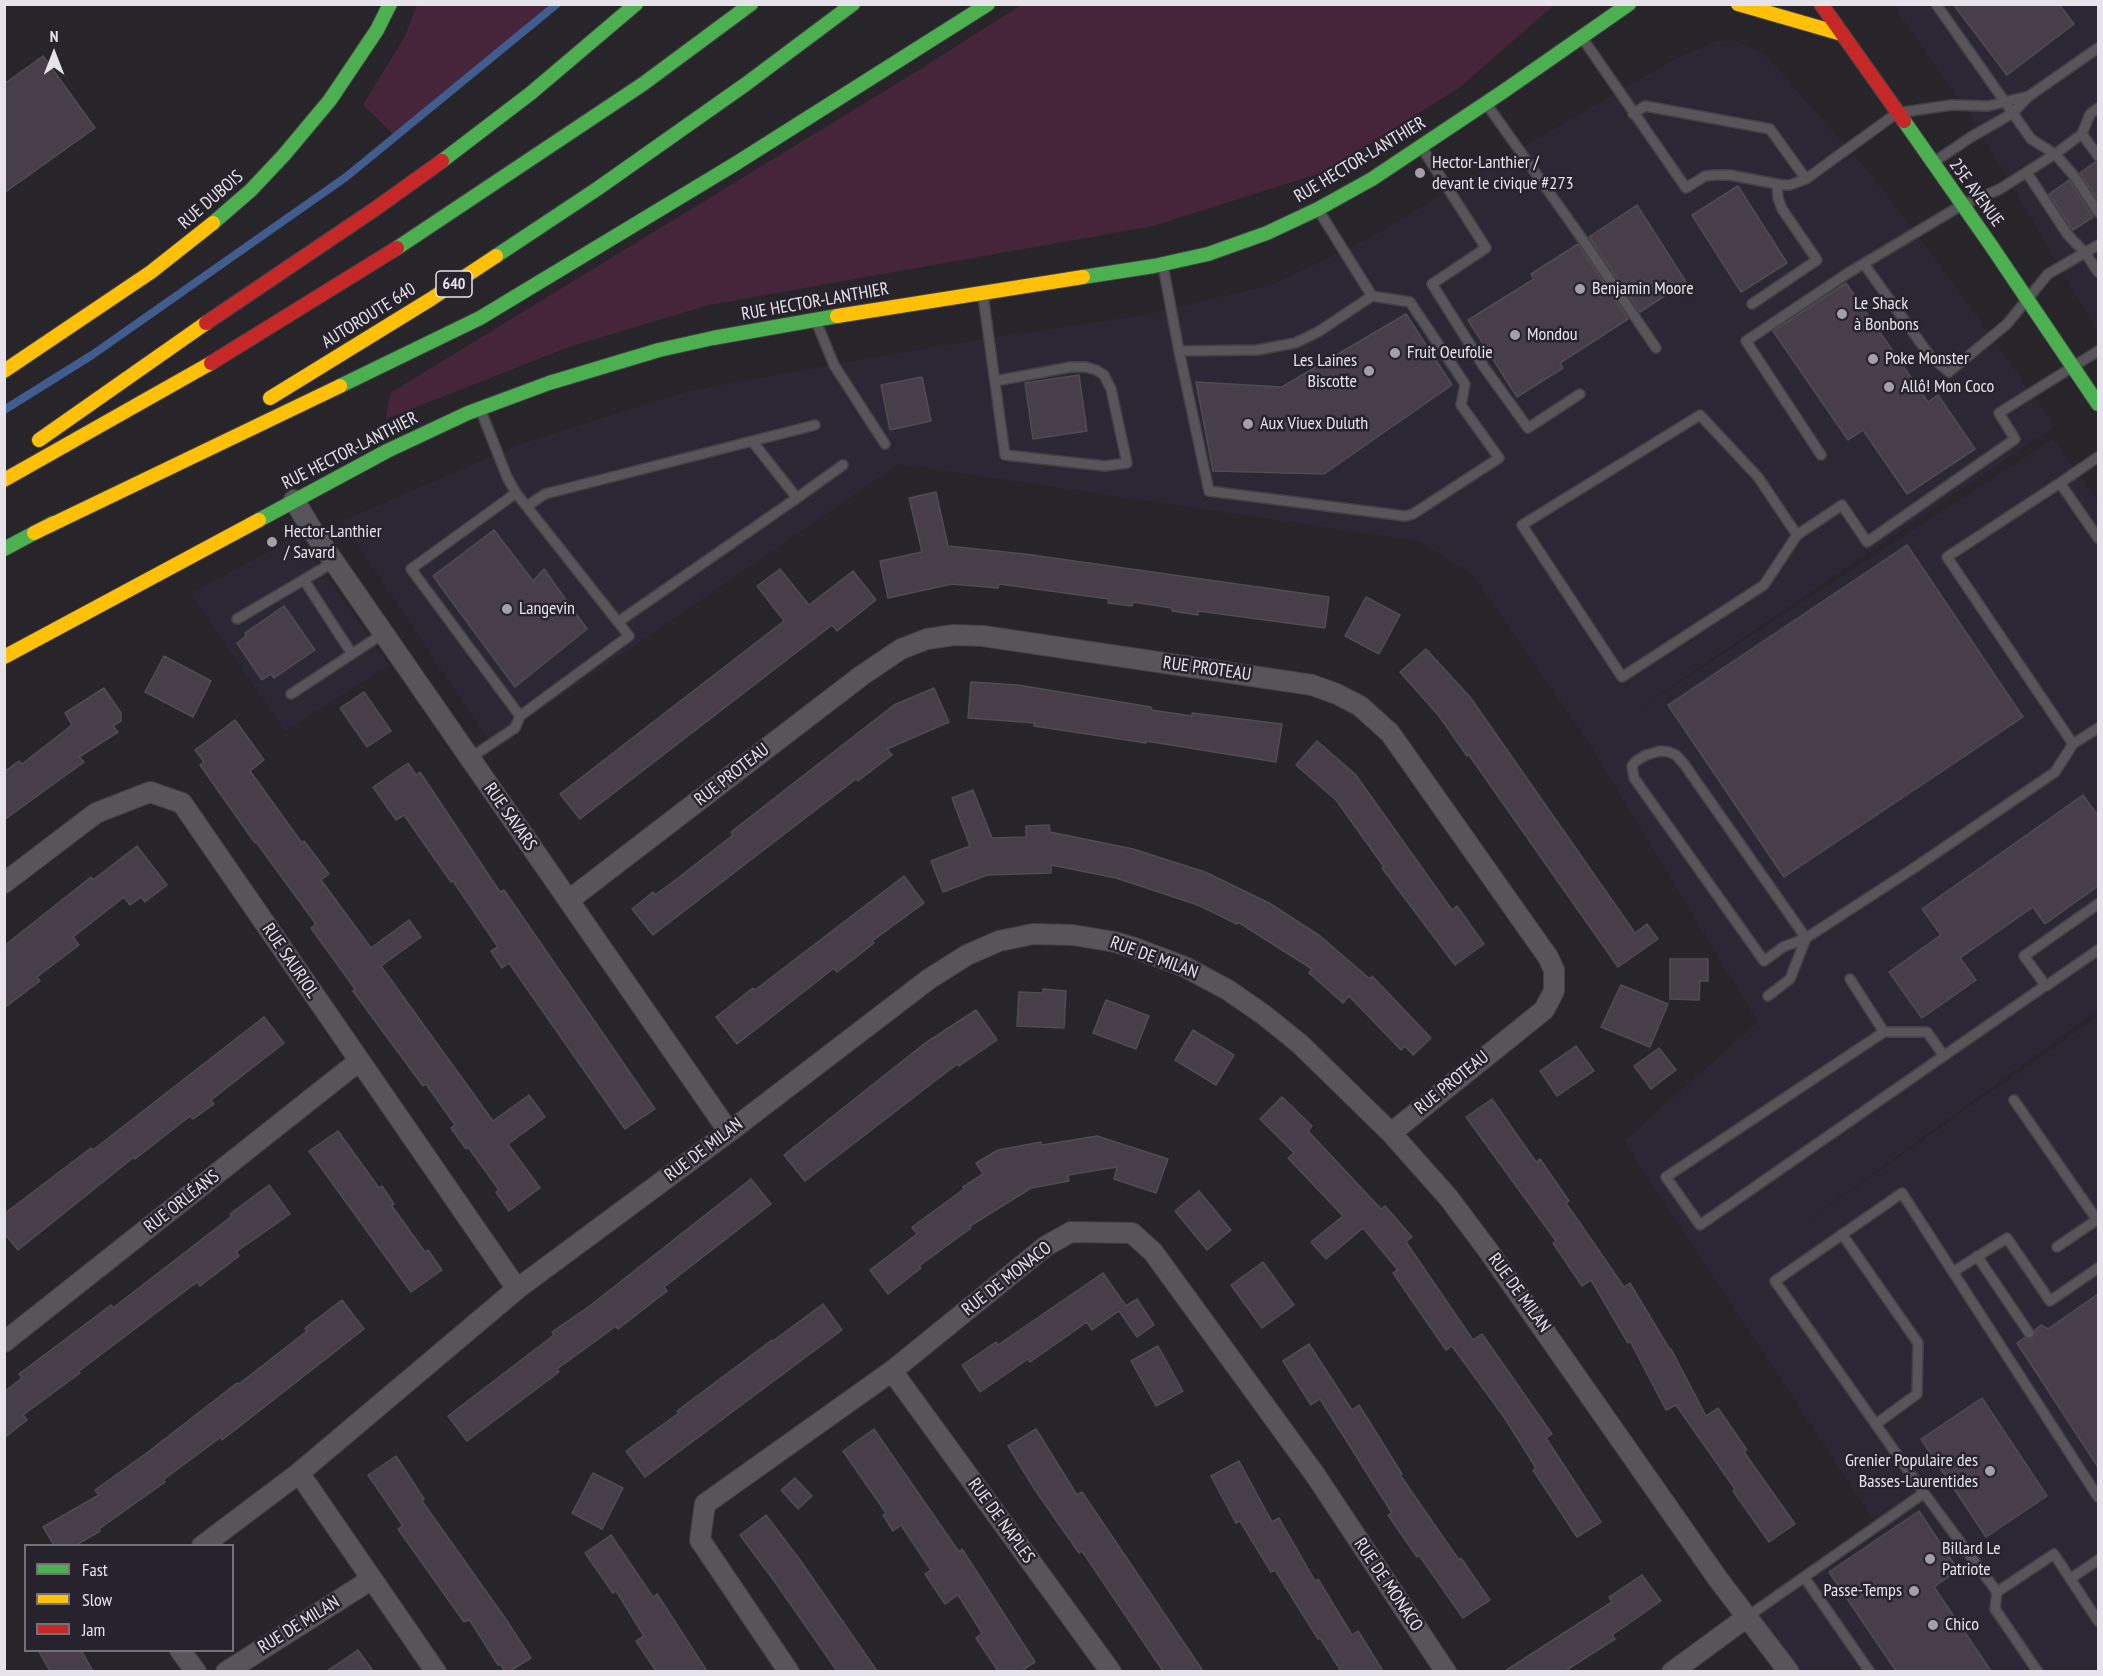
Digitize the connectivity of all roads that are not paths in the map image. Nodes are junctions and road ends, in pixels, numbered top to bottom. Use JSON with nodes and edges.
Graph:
{"nodes":[{"id":1,"x":390,"y":4,"type":"edge"},
{"id":2,"x":636,"y":4,"type":"edge"},
{"id":3,"x":751,"y":4,"type":"edge"},
{"id":4,"x":853,"y":4,"type":"edge"},
{"id":5,"x":988,"y":4,"type":"edge"},
{"id":6,"x":1629,"y":4,"type":"edge"},
{"id":7,"x":1738,"y":4,"type":"edge"},
{"id":8,"x":1821,"y":4,"type":"edge"},
{"id":9,"x":1936,"y":4,"type":"edge"},
{"id":10,"x":1842,"y":14,"type":"dead end"},
{"id":11,"x":1842,"y":34,"type":"junction"},
{"id":12,"x":1582,"y":37,"type":"junction"},
{"id":13,"x":2098,"y":48,"type":"edge"},
{"id":14,"x":2029,"y":96,"type":"junction"},
{"id":15,"x":2006,"y":102,"type":"junction"},
{"id":16,"x":1486,"y":103,"type":"junction"},
{"id":17,"x":2098,"y":108,"type":"edge"},
{"id":18,"x":1897,"y":113,"type":"junction"},
{"id":19,"x":2013,"y":113,"type":"junction"},
{"id":20,"x":1633,"y":114,"type":"junction"},
{"id":21,"x":2082,"y":134,"type":"junction"},
{"id":22,"x":1420,"y":146,"type":"junction"},
{"id":23,"x":2055,"y":154,"type":"junction"},
{"id":24,"x":2098,"y":156,"type":"edge"},
{"id":25,"x":1932,"y":163,"type":"junction"},
{"id":26,"x":2027,"y":173,"type":"junction"},
{"id":27,"x":1806,"y":179,"type":"junction"},
{"id":28,"x":1777,"y":185,"type":"junction"},
{"id":29,"x":1962,"y":205,"type":"junction"},
{"id":30,"x":1318,"y":209,"type":"junction"},
{"id":31,"x":2098,"y":212,"type":"edge"},
{"id":32,"x":2098,"y":245,"type":"edge"},
{"id":33,"x":2086,"y":254,"type":"junction"},
{"id":34,"x":1162,"y":264,"type":"junction"},
{"id":35,"x":1864,"y":264,"type":"junction"},
{"id":36,"x":2098,"y":272,"type":"edge"},
{"id":37,"x":983,"y":293,"type":"junction"},
{"id":38,"x":1372,"y":296,"type":"junction"},
{"id":39,"x":2028,"y":300,"type":"junction"},
{"id":40,"x":1752,"y":304,"type":"dead end"},
{"id":41,"x":816,"y":319,"type":"junction"},
{"id":42,"x":1656,"y":348,"type":"dead end"},
{"id":43,"x":1179,"y":351,"type":"junction"},
{"id":44,"x":2098,"y":351,"type":"edge"},
{"id":45,"x":2073,"y":368,"type":"junction"},
{"id":46,"x":4,"y":371,"type":"edge"},
{"id":47,"x":995,"y":381,"type":"junction"},
{"id":48,"x":1580,"y":394,"type":"dead end"},
{"id":49,"x":2098,"y":404,"type":"edge"},
{"id":50,"x":255,"y":407,"type":"dead end"},
{"id":51,"x":480,"y":409,"type":"junction"},
{"id":52,"x":815,"y":424,"type":"dead end"},
{"id":53,"x":220,"y":428,"type":"dead end"},
{"id":54,"x":752,"y":441,"type":"junction"},
{"id":55,"x":885,"y":444,"type":"dead end"},
{"id":56,"x":24,"y":451,"type":"dead end"},
{"id":57,"x":1821,"y":455,"type":"dead end"},
{"id":58,"x":2098,"y":457,"type":"edge"},
{"id":59,"x":843,"y":465,"type":"dead end"},
{"id":60,"x":4,"y":480,"type":"edge"},
{"id":61,"x":2060,"y":483,"type":"junction"},
{"id":62,"x":516,"y":493,"type":"junction"},
{"id":63,"x":796,"y":498,"type":"junction"},
{"id":64,"x":294,"y":500,"type":"junction"},
{"id":65,"x":526,"y":506,"type":"junction"},
{"id":66,"x":34,"y":533,"type":"junction"},
{"id":67,"x":1797,"y":535,"type":"junction"},
{"id":68,"x":2098,"y":538,"type":"edge"},
{"id":69,"x":4,"y":549,"type":"edge"},
{"id":70,"x":334,"y":562,"type":"junction"},
{"id":71,"x":304,"y":580,"type":"junction"},
{"id":72,"x":237,"y":619,"type":"dead end"},
{"id":73,"x":618,"y":622,"type":"junction"},
{"id":74,"x":384,"y":633,"type":"junction"},
{"id":75,"x":352,"y":654,"type":"junction"},
{"id":76,"x":4,"y":657,"type":"edge"},
{"id":77,"x":291,"y":694,"type":"dead end"},
{"id":78,"x":520,"y":716,"type":"junction"},
{"id":79,"x":2098,"y":728,"type":"edge"},
{"id":80,"x":2073,"y":744,"type":"junction"},
{"id":81,"x":470,"y":758,"type":"junction"},
{"id":82,"x":4,"y":883,"type":"edge"},
{"id":83,"x":569,"y":900,"type":"junction"},
{"id":84,"x":2098,"y":904,"type":"edge"},
{"id":85,"x":1806,"y":938,"type":"junction"},
{"id":86,"x":2098,"y":950,"type":"edge"},
{"id":87,"x":1850,"y":979,"type":"dead end"},
{"id":88,"x":2046,"y":985,"type":"junction"},
{"id":89,"x":1768,"y":996,"type":"dead end"},
{"id":90,"x":1884,"y":1032,"type":"junction"},
{"id":91,"x":1944,"y":1056,"type":"junction"},
{"id":92,"x":359,"y":1061,"type":"junction"},
{"id":93,"x":2014,"y":1100,"type":"dead end"},
{"id":94,"x":729,"y":1132,"type":"junction"},
{"id":95,"x":1391,"y":1133,"type":"junction"},
{"id":96,"x":2098,"y":1220,"type":"edge"},
{"id":97,"x":1842,"y":1234,"type":"junction"},
{"id":98,"x":2057,"y":1247,"type":"dead end"},
{"id":99,"x":1977,"y":1256,"type":"junction"},
{"id":100,"x":2098,"y":1268,"type":"edge"},
{"id":101,"x":1953,"y":1272,"type":"junction"},
{"id":102,"x":517,"y":1289,"type":"junction"},
{"id":103,"x":2029,"y":1333,"type":"dead end"},
{"id":104,"x":4,"y":1342,"type":"edge"},
{"id":105,"x":892,"y":1371,"type":"junction"},
{"id":106,"x":1876,"y":1424,"type":"junction"},
{"id":107,"x":299,"y":1473,"type":"junction"},
{"id":108,"x":1924,"y":1493,"type":"junction"},
{"id":109,"x":2098,"y":1497,"type":"edge"},
{"id":110,"x":203,"y":1544,"type":"edge"},
{"id":111,"x":2098,"y":1560,"type":"edge"},
{"id":112,"x":1804,"y":1577,"type":"junction"},
{"id":113,"x":372,"y":1579,"type":"junction"},
{"id":114,"x":2070,"y":1579,"type":"junction"},
{"id":115,"x":1997,"y":1592,"type":"junction"},
{"id":116,"x":1747,"y":1617,"type":"junction"},
{"id":117,"x":2098,"y":1621,"type":"edge"},
{"id":118,"x":182,"y":1652,"type":"edge"},
{"id":119,"x":196,"y":1671,"type":"edge"},
{"id":120,"x":226,"y":1671,"type":"edge"},
{"id":121,"x":436,"y":1671,"type":"edge"},
{"id":122,"x":789,"y":1671,"type":"edge"},
{"id":123,"x":1111,"y":1671,"type":"edge"},
{"id":124,"x":1446,"y":1671,"type":"edge"},
{"id":125,"x":1672,"y":1671,"type":"edge"},
{"id":126,"x":1789,"y":1671,"type":"edge"},
{"id":127,"x":1870,"y":1671,"type":"edge"},
{"id":128,"x":2038,"y":1671,"type":"edge"}],
"edges":[{"from":1,"to":46,"type":"main road","name":"RUE DUBOIS"},
{"from":2,"to":56,"type":"main road"},
{"from":3,"to":60,"type":"main road"},
{"from":4,"to":50,"type":"main road","name":"AUTOROUTE 640","number":"640"},
{"from":5,"to":66,"type":"main road"},
{"from":6,"to":12,"type":"main road","name":"RUE HECTOR-LANTHIER"},
{"from":7,"to":11,"type":"main road"},
{"from":8,"to":11,"type":"main road","name":"25E AVENUE"},
{"from":9,"to":15,"type":"lane"},
{"from":10,"to":11,"type":"main road"},
{"from":11,"to":18,"type":"main road","name":"25E AVENUE"},
{"from":12,"to":16,"type":"main road","name":"RUE HECTOR-LANTHIER"},
{"from":12,"to":20,"type":"lane"},
{"from":13,"to":14,"type":"lane"},
{"from":14,"to":15,"type":"lane"},
{"from":14,"to":19,"type":"lane"},
{"from":15,"to":18,"type":"lane"},
{"from":15,"to":19,"type":"lane"},
{"from":16,"to":22,"type":"main road","name":"RUE HECTOR-LANTHIER"},
{"from":16,"to":42,"type":"lane"},
{"from":17,"to":21,"type":"lane"},
{"from":18,"to":25,"type":"main road","name":"25E AVENUE"},
{"from":18,"to":27,"type":"lane"},
{"from":19,"to":23,"type":"lane"},
{"from":19,"to":25,"type":"lane"},
{"from":20,"to":27,"type":"lane"},
{"from":20,"to":28,"type":"lane"},
{"from":21,"to":23,"type":"lane"},
{"from":21,"to":24,"type":"lane"},
{"from":22,"to":30,"type":"main road","name":"RUE HECTOR-LANTHIER"},
{"from":22,"to":48,"type":"lane"},
{"from":23,"to":26,"type":"lane"},
{"from":23,"to":31,"type":"lane"},
{"from":25,"to":29,"type":"main road","name":"25E AVENUE"},
{"from":26,"to":29,"type":"lane"},
{"from":26,"to":33,"type":"lane"},
{"from":27,"to":28,"type":"lane"},
{"from":28,"to":40,"type":"lane"},
{"from":29,"to":35,"type":"lane"},
{"from":29,"to":39,"type":"main road","name":"25E AVENUE"},
{"from":30,"to":34,"type":"main road","name":"RUE HECTOR-LANTHIER"},
{"from":30,"to":38,"type":"lane"},
{"from":32,"to":33,"type":"lane"},
{"from":33,"to":36,"type":"lane"},
{"from":33,"to":39,"type":"lane"},
{"from":34,"to":37,"type":"main road","name":"RUE HECTOR-LANTHIER"},
{"from":34,"to":43,"type":"lane"},
{"from":35,"to":39,"type":"lane"},
{"from":35,"to":57,"type":"lane"},
{"from":37,"to":41,"type":"main road","name":"RUE HECTOR-LANTHIER"},
{"from":37,"to":47,"type":"lane"},
{"from":38,"to":43,"type":"lane"},
{"from":38,"to":43,"type":"lane"},
{"from":39,"to":45,"type":"main road","name":"25E AVENUE"},
{"from":41,"to":51,"type":"main road","name":"RUE HECTOR-LANTHIER"},
{"from":41,"to":55,"type":"lane"},
{"from":44,"to":45,"type":"lane"},
{"from":45,"to":49,"type":"main road","name":"25E AVENUE"},
{"from":45,"to":67,"type":"lane"},
{"from":47,"to":47,"type":"lane"},
{"from":51,"to":62,"type":"lane"},
{"from":51,"to":64,"type":"main road","name":"RUE HECTOR-LANTHIER"},
{"from":52,"to":54,"type":"lane"},
{"from":53,"to":66,"type":"main road"},
{"from":54,"to":63,"type":"lane"},
{"from":54,"to":65,"type":"lane"},
{"from":58,"to":61,"type":"lane"},
{"from":59,"to":63,"type":"lane"},
{"from":61,"to":68,"type":"lane"},
{"from":61,"to":80,"type":"lane"},
{"from":62,"to":65,"type":"lane"},
{"from":62,"to":78,"type":"lane"},
{"from":63,"to":73,"type":"lane"},
{"from":64,"to":70,"type":"street","name":"RUE SAVARS"},
{"from":64,"to":76,"type":"main road","name":"RUE HECTOR-LANTHIER"},
{"from":65,"to":73,"type":"lane"},
{"from":66,"to":69,"type":"main road"},
{"from":67,"to":67,"type":"lane"},
{"from":70,"to":71,"type":"lane"},
{"from":70,"to":74,"type":"street","name":"RUE SAVARS"},
{"from":71,"to":72,"type":"lane"},
{"from":71,"to":75,"type":"lane"},
{"from":73,"to":78,"type":"lane"},
{"from":74,"to":75,"type":"lane"},
{"from":74,"to":81,"type":"street","name":"RUE SAVARS"},
{"from":75,"to":77,"type":"lane"},
{"from":78,"to":81,"type":"lane"},
{"from":79,"to":80,"type":"lane"},
{"from":80,"to":85,"type":"lane"},
{"from":81,"to":83,"type":"street","name":"RUE SAVARS"},
{"from":82,"to":92,"type":"street","name":"RUE SAURIOL"},
{"from":83,"to":94,"type":"street","name":"RUE SAVARS"},
{"from":83,"to":95,"type":"street","name":"RUE PROTEAU"},
{"from":84,"to":88,"type":"lane"},
{"from":85,"to":85,"type":"lane"},
{"from":85,"to":89,"type":"lane"},
{"from":86,"to":88,"type":"lane"},
{"from":87,"to":90,"type":"lane"},
{"from":88,"to":91,"type":"lane"},
{"from":90,"to":91,"type":"lane"},
{"from":90,"to":91,"type":"lane"},
{"from":92,"to":102,"type":"street","name":"RUE SAURIOL"},
{"from":92,"to":104,"type":"street","name":"RUE ORLÉANS"},
{"from":93,"to":96,"type":"lane"},
{"from":94,"to":95,"type":"street","name":"RUE DE MILAN"},
{"from":94,"to":102,"type":"street","name":"RUE DE MILAN"},
{"from":95,"to":116,"type":"street","name":"RUE DE MILAN"},
{"from":96,"to":98,"type":"lane"},
{"from":97,"to":101,"type":"lane"},
{"from":97,"to":106,"type":"lane"},
{"from":97,"to":106,"type":"lane"},
{"from":99,"to":100,"type":"lane"},
{"from":99,"to":101,"type":"lane"},
{"from":99,"to":103,"type":"lane"},
{"from":101,"to":109,"type":"lane"},
{"from":102,"to":107,"type":"street","name":"RUE DE MILAN"},
{"from":105,"to":122,"type":"street","name":"RUE DE MONACO"},
{"from":105,"to":123,"type":"street","name":"RUE DE NAPLES"},
{"from":105,"to":124,"type":"street","name":"RUE DE MONACO"},
{"from":106,"to":108,"type":"lane"},
{"from":107,"to":110,"type":"street","name":"RUE DE MILAN"},
{"from":107,"to":113,"type":"street"},
{"from":108,"to":112,"type":"lane"},
{"from":108,"to":115,"type":"lane"},
{"from":111,"to":114,"type":"lane"},
{"from":112,"to":116,"type":"lane"},
{"from":112,"to":127,"type":"lane"},
{"from":113,"to":120,"type":"street","name":"RUE DE MILAN"},
{"from":113,"to":121,"type":"street"},
{"from":114,"to":115,"type":"lane"},
{"from":114,"to":117,"type":"lane"},
{"from":115,"to":128,"type":"lane"},
{"from":116,"to":125,"type":"street"},
{"from":116,"to":126,"type":"street","name":"RUE DE MILAN"},
{"from":118,"to":119,"type":"street"}]}
